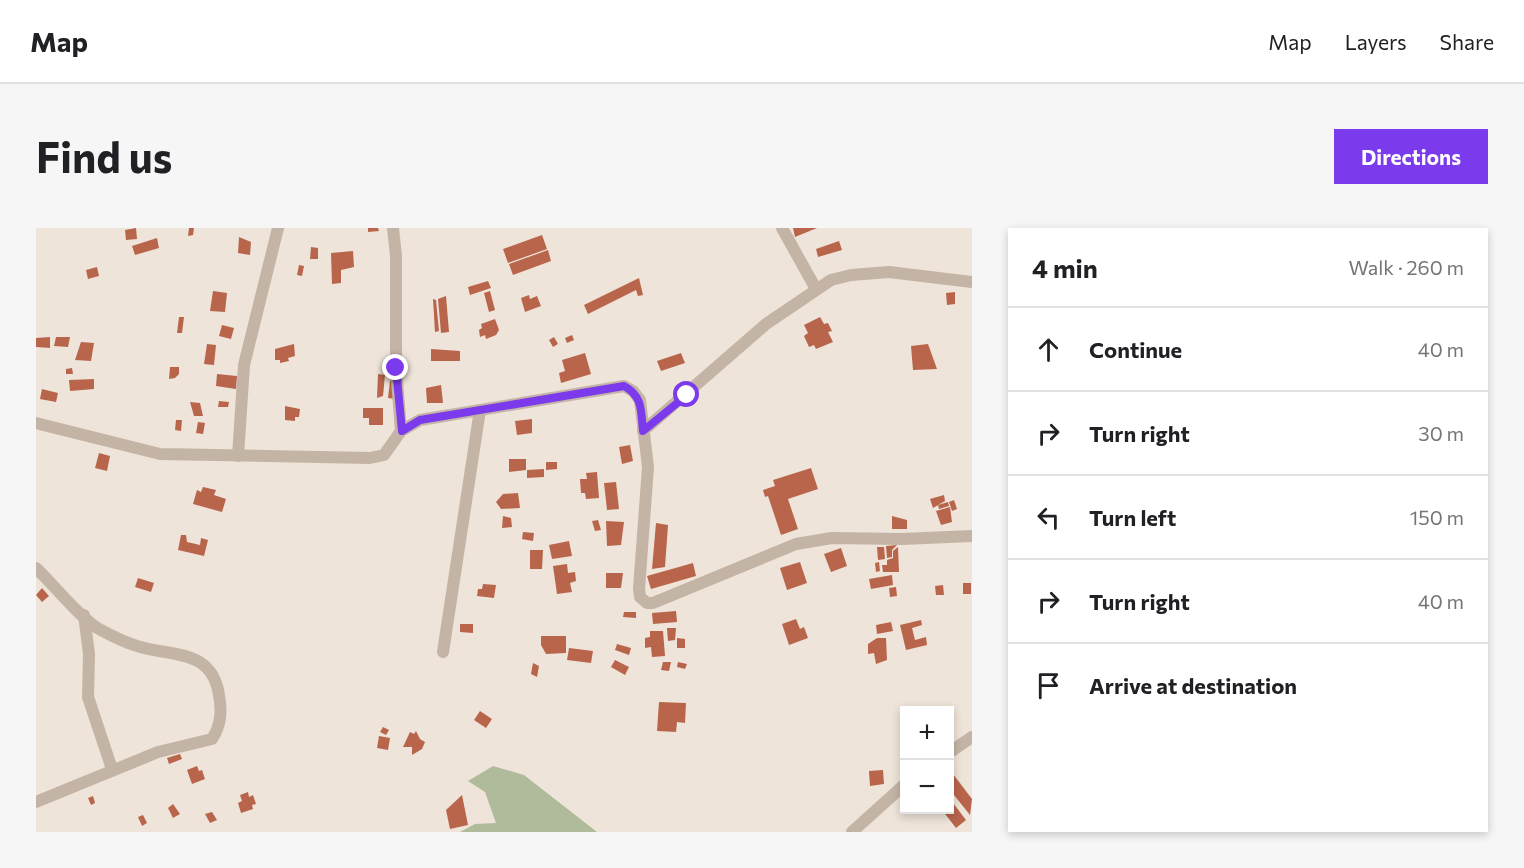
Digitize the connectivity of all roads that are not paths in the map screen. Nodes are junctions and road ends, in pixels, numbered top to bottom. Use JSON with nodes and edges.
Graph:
{"nodes":[{"id":1,"x":278,"y":228,"type":"edge"},
{"id":2,"x":393,"y":228,"type":"edge"},
{"id":3,"x":782,"y":228,"type":"edge"},
{"id":4,"x":972,"y":282,"type":"edge"},
{"id":5,"x":816,"y":289,"type":"junction"},
{"id":6,"x":480,"y":410,"type":"junction"},
{"id":7,"x":36,"y":423,"type":"edge"},
{"id":8,"x":402,"y":431,"type":"junction"},
{"id":9,"x":643,"y":431,"type":"junction"},
{"id":10,"x":238,"y":456,"type":"junction"},
{"id":11,"x":972,"y":536,"type":"edge"},
{"id":12,"x":36,"y":568,"type":"edge"},
{"id":13,"x":84,"y":615,"type":"junction"},
{"id":14,"x":443,"y":652,"type":"dead end"},
{"id":15,"x":972,"y":736,"type":"edge"},
{"id":16,"x":954,"y":749,"type":"edge"},
{"id":17,"x":112,"y":769,"type":"junction"},
{"id":18,"x":900,"y":789,"type":"edge"},
{"id":19,"x":36,"y":802,"type":"edge"},
{"id":20,"x":852,"y":832,"type":"edge"}],
"edges":[{"from":1,"to":10,"type":"street"},
{"from":2,"to":8,"type":"street"},
{"from":3,"to":5,"type":"street"},
{"from":4,"to":5,"type":"street"},
{"from":5,"to":9,"type":"street"},
{"from":6,"to":8,"type":"street"},
{"from":6,"to":9,"type":"street"},
{"from":6,"to":14,"type":"street"},
{"from":7,"to":10,"type":"street"},
{"from":8,"to":10,"type":"street"},
{"from":9,"to":11,"type":"street"},
{"from":12,"to":13,"type":"street"},
{"from":13,"to":17,"type":"street"},
{"from":13,"to":17,"type":"street"},
{"from":15,"to":16,"type":"street"},
{"from":17,"to":19,"type":"street"},
{"from":18,"to":20,"type":"street"}]}
